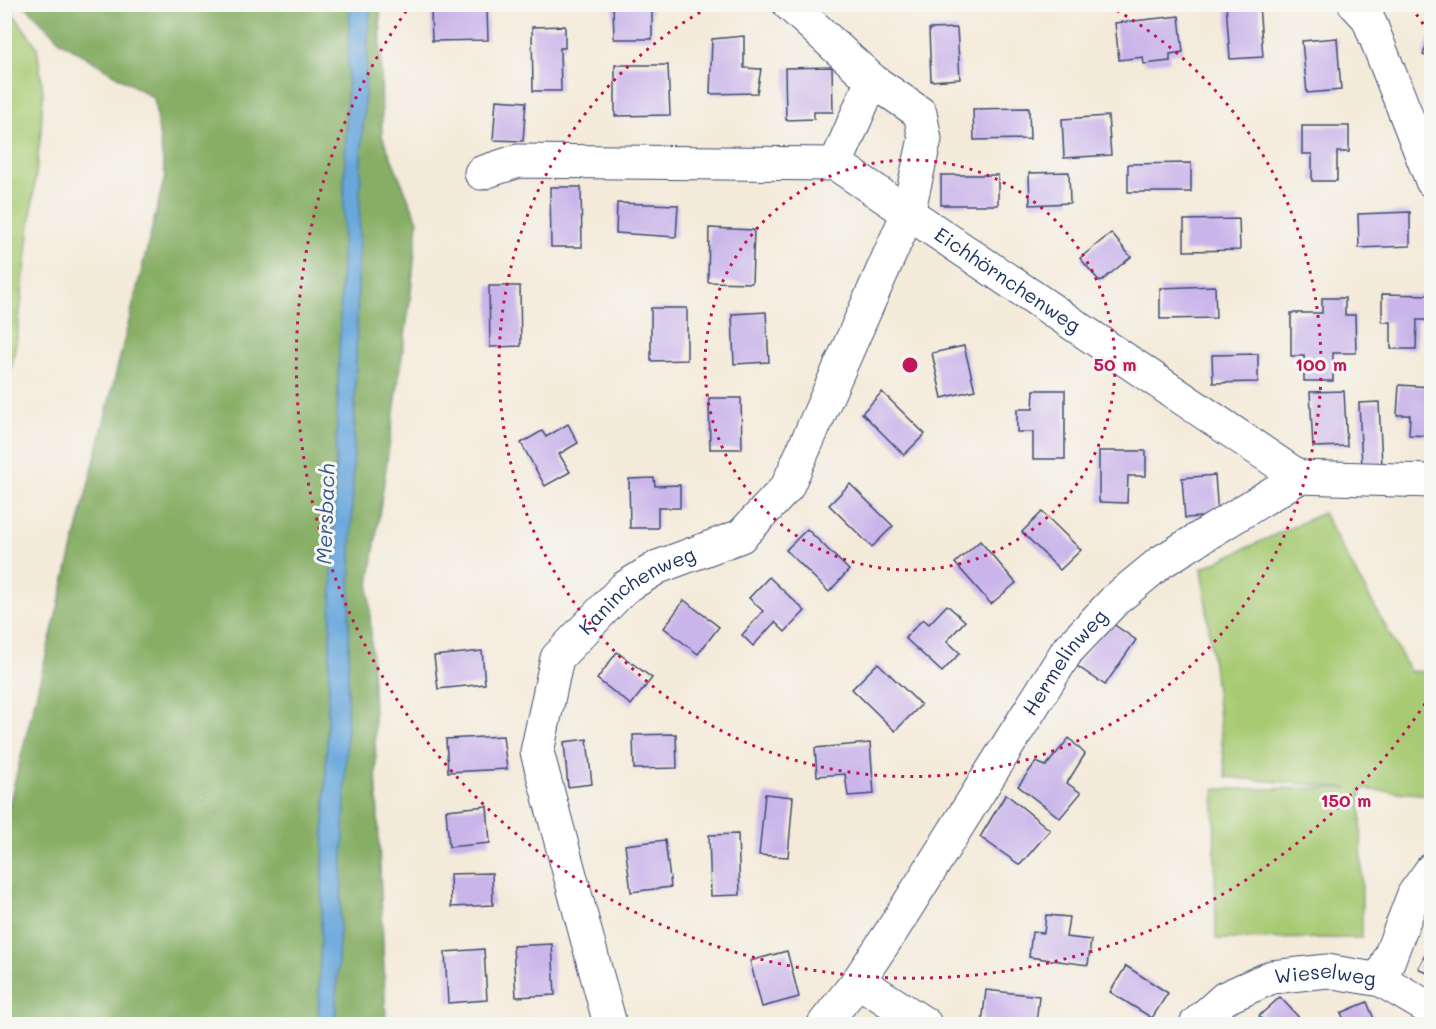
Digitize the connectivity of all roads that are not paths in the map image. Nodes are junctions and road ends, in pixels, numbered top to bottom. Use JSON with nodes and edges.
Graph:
{"nodes":[{"id":1,"x":789,"y":4,"type":"edge"},
{"id":2,"x":1355,"y":4,"type":"edge"},
{"id":3,"x":872,"y":80,"type":"junction"},
{"id":4,"x":836,"y":164,"type":"junction"},
{"id":5,"x":481,"y":173,"type":"dead end"},
{"id":6,"x":1431,"y":181,"type":"edge"},
{"id":7,"x":908,"y":213,"type":"junction"},
{"id":8,"x":1299,"y":477,"type":"junction"},
{"id":9,"x":1431,"y":481,"type":"edge"},
{"id":10,"x":1431,"y":869,"type":"edge"},
{"id":11,"x":1381,"y":980,"type":"junction"},
{"id":12,"x":858,"y":981,"type":"junction"},
{"id":13,"x":1431,"y":1010,"type":"edge"},
{"id":14,"x":610,"y":1024,"type":"edge"},
{"id":15,"x":824,"y":1024,"type":"edge"},
{"id":16,"x":925,"y":1024,"type":"edge"},
{"id":17,"x":1196,"y":1024,"type":"edge"}],
"edges":[{"from":1,"to":3,"type":"street","name":"Kaninchenweg"},
{"from":2,"to":6,"type":"street"},
{"from":3,"to":4,"type":"street"},
{"from":3,"to":7,"type":"street","name":"Kaninchenweg"},
{"from":4,"to":5,"type":"street"},
{"from":4,"to":7,"type":"street","name":"Eichhörnchenweg"},
{"from":7,"to":8,"type":"street","name":"Eichhörnchenweg"},
{"from":7,"to":14,"type":"street","name":"Kaninchenweg"},
{"from":8,"to":9,"type":"street"},
{"from":8,"to":12,"type":"street","name":"Hermelinweg"},
{"from":10,"to":11,"type":"street","name":"Wieselweg"},
{"from":11,"to":13,"type":"street"},
{"from":11,"to":17,"type":"street","name":"Wieselweg"},
{"from":12,"to":15,"type":"street","name":"Hermelinweg"},
{"from":12,"to":16,"type":"street"}]}
